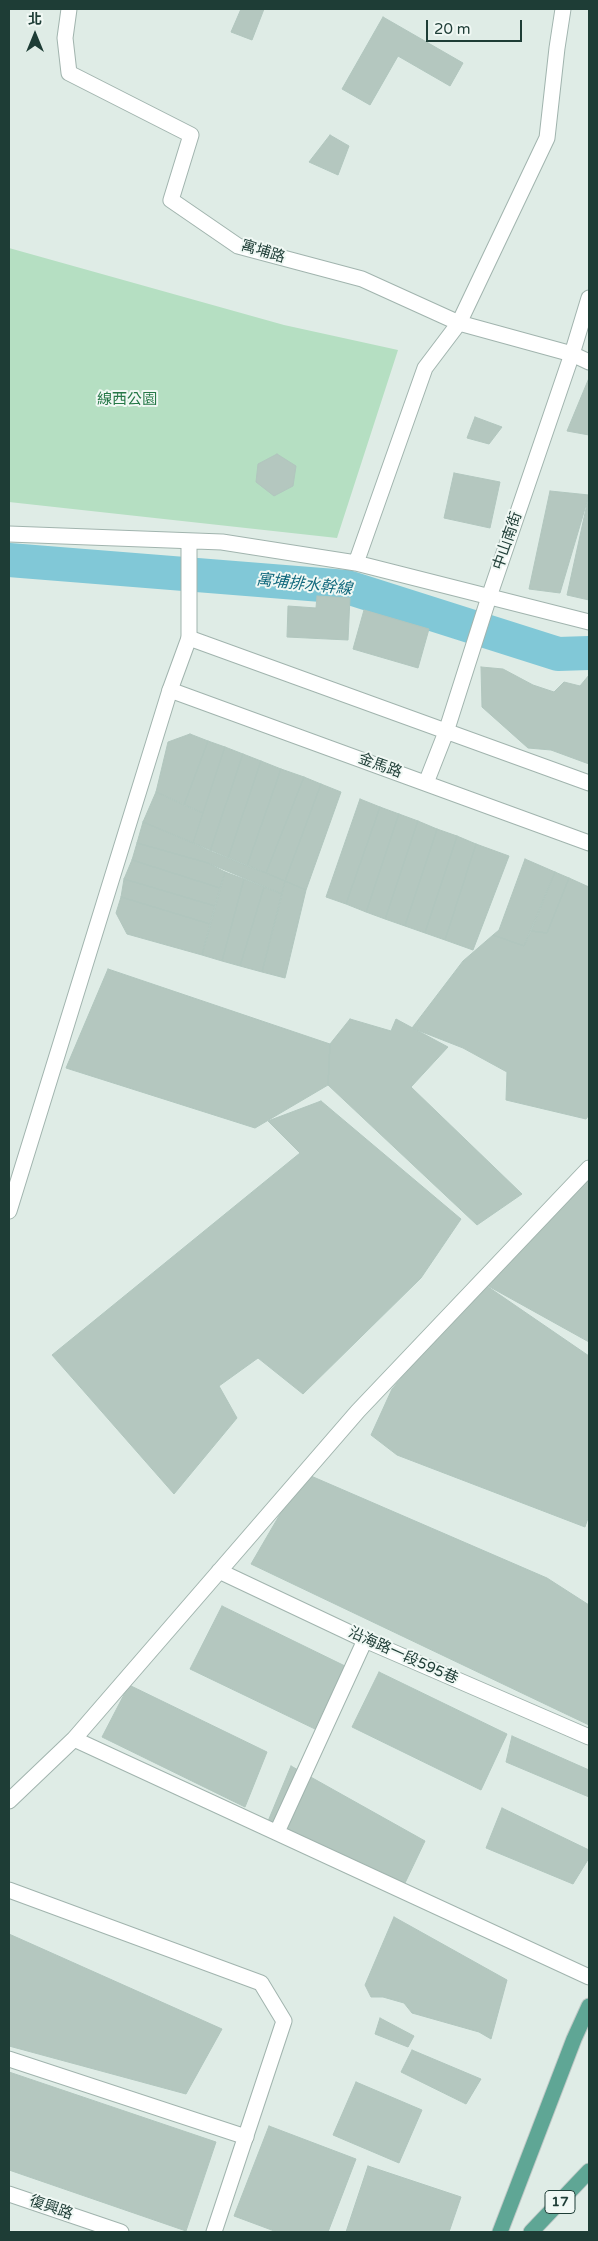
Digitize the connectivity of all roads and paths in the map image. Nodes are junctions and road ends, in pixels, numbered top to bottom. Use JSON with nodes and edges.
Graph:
{"nodes":[{"id":1,"x":69,"y":9,"type":"edge"},
{"id":2,"x":563,"y":9,"type":"edge"},
{"id":3,"x":589,"y":298,"type":"edge"},
{"id":4,"x":459,"y":323,"type":"junction"},
{"id":5,"x":572,"y":354,"type":"junction"},
{"id":6,"x":589,"y":362,"type":"edge"},
{"id":7,"x":9,"y":534,"type":"edge"},
{"id":8,"x":189,"y":541,"type":"junction"},
{"id":9,"x":356,"y":563,"type":"junction"},
{"id":10,"x":489,"y":597,"type":"junction"},
{"id":11,"x":589,"y":622,"type":"edge"},
{"id":12,"x":189,"y":638,"type":"junction"},
{"id":13,"x":170,"y":690,"type":"junction"},
{"id":14,"x":446,"y":732,"type":"junction"},
{"id":15,"x":426,"y":783,"type":"junction"},
{"id":16,"x":589,"y":783,"type":"edge"},
{"id":17,"x":589,"y":843,"type":"edge"},
{"id":18,"x":589,"y":1168,"type":"edge"},
{"id":19,"x":9,"y":1211,"type":"edge"},
{"id":20,"x":219,"y":1571,"type":"junction"},
{"id":21,"x":366,"y":1640,"type":"junction"},
{"id":22,"x":589,"y":1737,"type":"edge"},
{"id":23,"x":74,"y":1739,"type":"junction"},
{"id":24,"x":9,"y":1801,"type":"edge"},
{"id":25,"x":277,"y":1832,"type":"junction"},
{"id":26,"x":9,"y":1890,"type":"edge"},
{"id":27,"x":589,"y":1978,"type":"edge"},
{"id":28,"x":589,"y":2006,"type":"edge"},
{"id":29,"x":9,"y":2059,"type":"edge"},
{"id":30,"x":246,"y":2137,"type":"junction"},
{"id":31,"x":589,"y":2171,"type":"edge"},
{"id":32,"x":9,"y":2194,"type":"edge"},
{"id":33,"x":121,"y":2232,"type":"edge"},
{"id":34,"x":214,"y":2232,"type":"edge"},
{"id":35,"x":500,"y":2232,"type":"edge"},
{"id":36,"x":531,"y":2232,"type":"edge"}],
"edges":[{"from":1,"to":4,"type":"street","name":"寓埔路"},
{"from":2,"to":4,"type":"street"},
{"from":3,"to":5,"type":"street","name":"中山南街"},
{"from":4,"to":5,"type":"street","name":"寓埔路"},
{"from":4,"to":9,"type":"street"},
{"from":5,"to":6,"type":"street","name":"寓埔路"},
{"from":5,"to":10,"type":"street","name":"中山南街"},
{"from":7,"to":8,"type":"street"},
{"from":8,"to":9,"type":"street"},
{"from":8,"to":12,"type":"street"},
{"from":9,"to":10,"type":"street"},
{"from":10,"to":11,"type":"street"},
{"from":10,"to":14,"type":"street","name":"中山南街"},
{"from":12,"to":13,"type":"street"},
{"from":12,"to":14,"type":"street"},
{"from":13,"to":15,"type":"street","name":"金馬路"},
{"from":13,"to":19,"type":"street"},
{"from":14,"to":15,"type":"street","name":"中山南街"},
{"from":14,"to":16,"type":"street"},
{"from":15,"to":17,"type":"street","name":"金馬路"},
{"from":18,"to":20,"type":"street"},
{"from":20,"to":21,"type":"street","name":"沿海路一段595巷"},
{"from":20,"to":23,"type":"street"},
{"from":21,"to":22,"type":"street","name":"沿海路一段595巷"},
{"from":21,"to":25,"type":"street"},
{"from":23,"to":24,"type":"street"},
{"from":23,"to":25,"type":"street"},
{"from":25,"to":27,"type":"street"},
{"from":26,"to":30,"type":"street"},
{"from":28,"to":35,"type":"main road"},
{"from":29,"to":30,"type":"street"},
{"from":30,"to":34,"type":"street"},
{"from":31,"to":36,"type":"main road","number":"17"},
{"from":32,"to":33,"type":"street","name":"復興路"}]}
